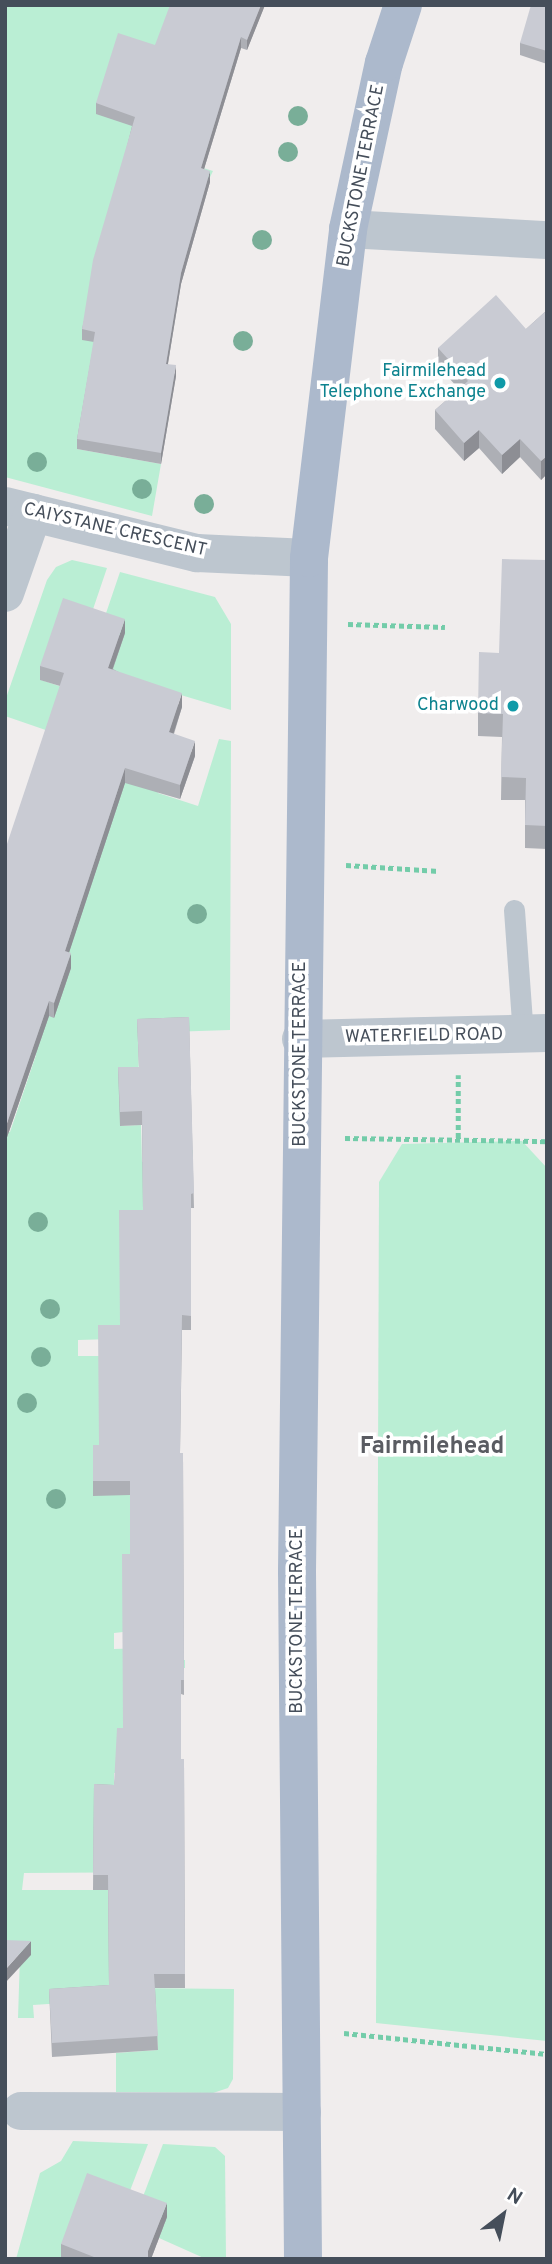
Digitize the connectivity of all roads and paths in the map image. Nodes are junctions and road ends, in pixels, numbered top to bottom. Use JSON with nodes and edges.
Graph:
{"nodes":[{"id":1,"x":403,"y":5,"type":"edge"},
{"id":2,"x":348,"y":229,"type":"junction"},
{"id":3,"x":547,"y":240,"type":"edge"},
{"id":4,"x":19,"y":509,"type":"edge"},
{"id":5,"x":309,"y":558,"type":"junction"},
{"id":6,"x":5,"y":593,"type":"edge"},
{"id":7,"x":308,"y":623,"type":"junction"},
{"id":8,"x":445,"y":626,"type":"dead end"},
{"id":9,"x":303,"y":862,"type":"junction"},
{"id":10,"x":439,"y":871,"type":"dead end"},
{"id":11,"x":514,"y":910,"type":"dead end"},
{"id":12,"x":535,"y":1034,"type":"edge"},
{"id":13,"x":458,"y":1038,"type":"junction"},
{"id":14,"x":301,"y":1040,"type":"junction"},
{"id":15,"x":300,"y":1138,"type":"junction"},
{"id":16,"x":458,"y":1138,"type":"junction"},
{"id":17,"x":547,"y":1141,"type":"edge"},
{"id":18,"x":302,"y":2028,"type":"junction"},
{"id":19,"x":547,"y":2054,"type":"edge"},
{"id":20,"x":20,"y":2111,"type":"dead end"},
{"id":21,"x":302,"y":2112,"type":"junction"},
{"id":22,"x":303,"y":2259,"type":"edge"}],
"edges":[{"from":1,"to":2,"type":"main road","name":"BUCKSTONE TERRACE"},
{"from":2,"to":3,"type":"street"},
{"from":2,"to":5,"type":"main road","name":"BUCKSTONE TERRACE"},
{"from":4,"to":5,"type":"street","name":"CAIYSTANE CRESCENT"},
{"from":4,"to":6,"type":"street"},
{"from":5,"to":7,"type":"main road","name":"BUCKSTONE TERRACE"},
{"from":7,"to":8,"type":"path"},
{"from":7,"to":9,"type":"main road","name":"BUCKSTONE TERRACE"},
{"from":9,"to":10,"type":"path"},
{"from":9,"to":14,"type":"main road","name":"BUCKSTONE TERRACE"},
{"from":11,"to":12,"type":"lane"},
{"from":12,"to":13,"type":"street","name":"WATERFIELD ROAD"},
{"from":13,"to":14,"type":"street","name":"WATERFIELD ROAD"},
{"from":13,"to":16,"type":"path"},
{"from":14,"to":15,"type":"main road","name":"BUCKSTONE TERRACE"},
{"from":15,"to":16,"type":"path"},
{"from":15,"to":18,"type":"main road","name":"BUCKSTONE TERRACE"},
{"from":16,"to":17,"type":"path"},
{"from":18,"to":19,"type":"path"},
{"from":18,"to":21,"type":"main road","name":"BUCKSTONE TERRACE"},
{"from":20,"to":21,"type":"street"},
{"from":21,"to":22,"type":"main road","name":"BUCKSTONE TERRACE"}]}
